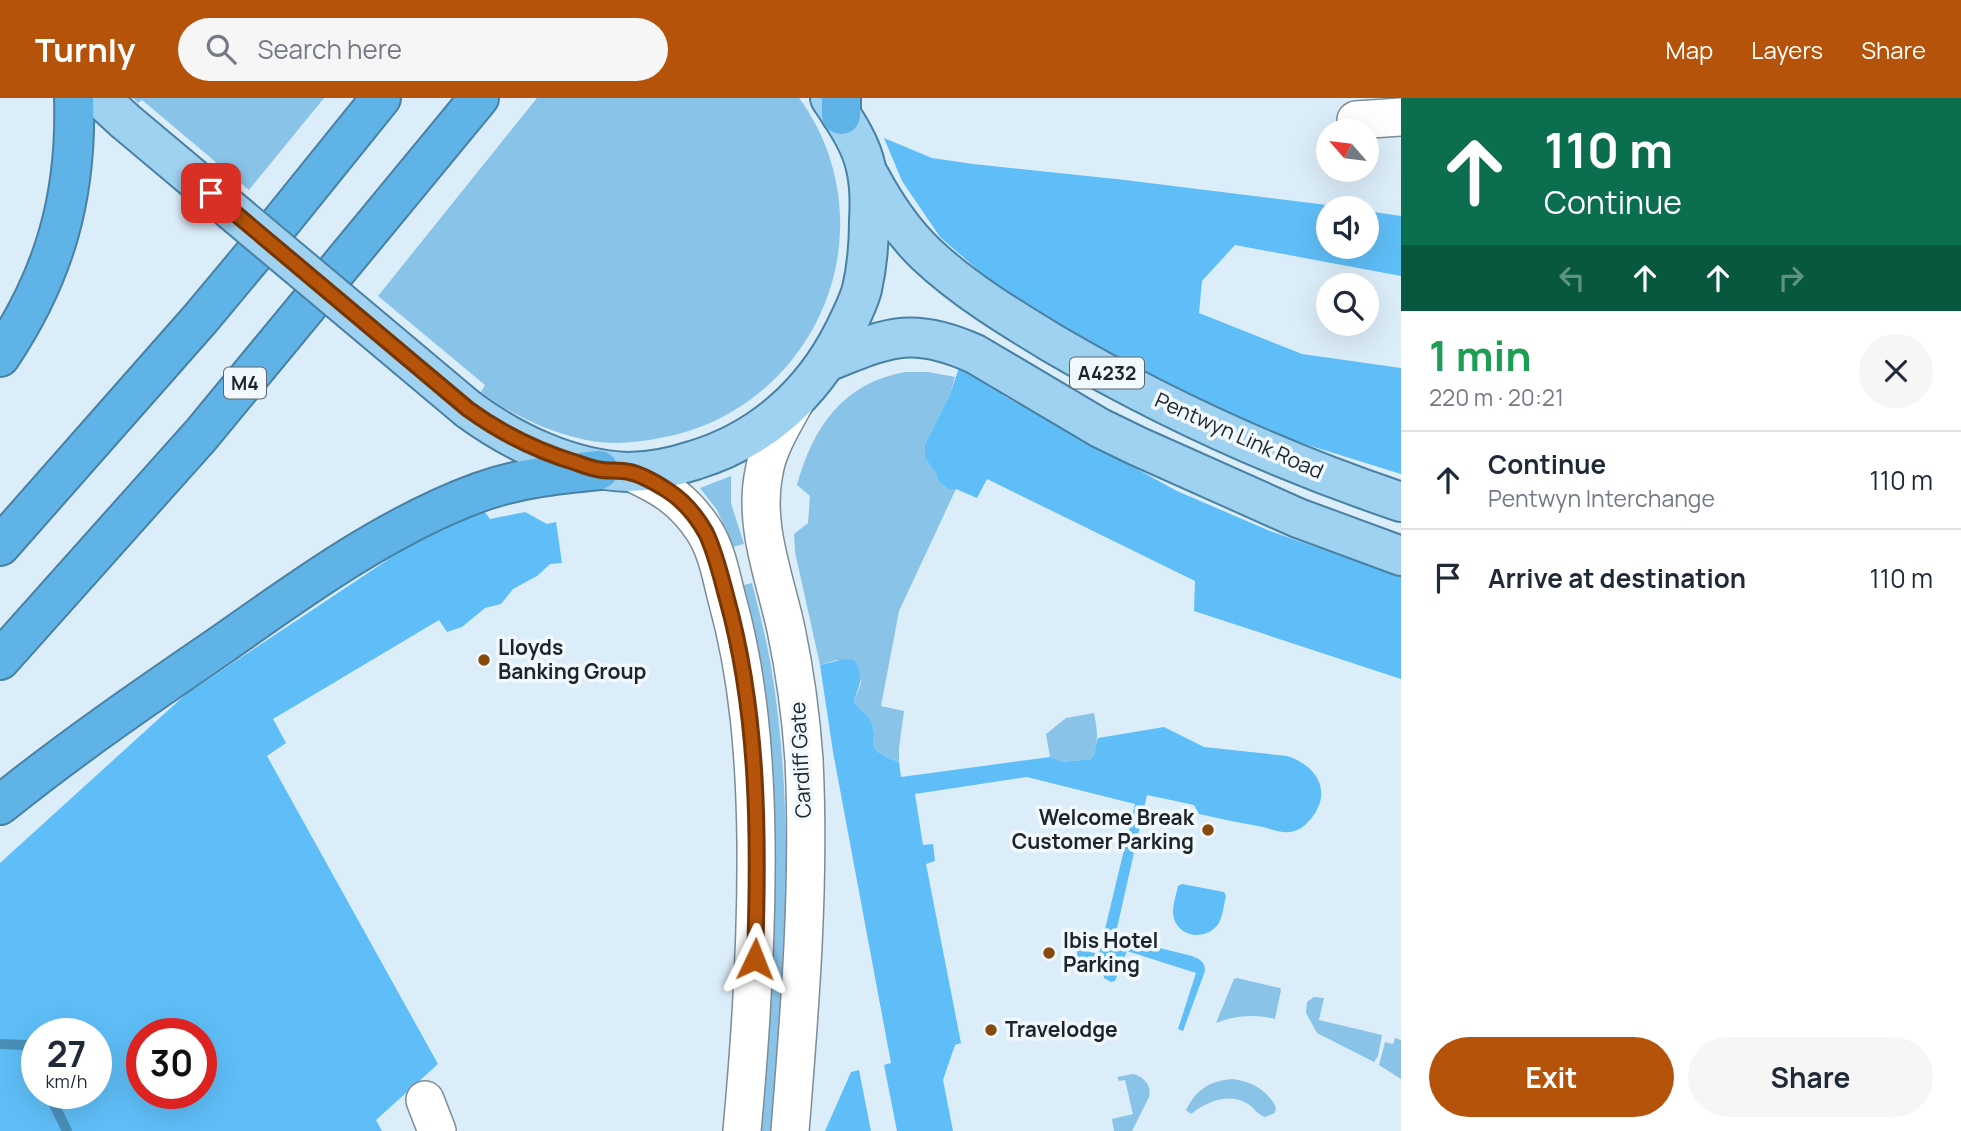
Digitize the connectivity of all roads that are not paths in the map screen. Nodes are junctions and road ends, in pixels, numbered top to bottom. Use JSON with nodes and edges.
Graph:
{"nodes":[{"id":1,"x":74,"y":98,"type":"edge"},
{"id":2,"x":381,"y":98,"type":"edge"},
{"id":3,"x":479,"y":98,"type":"edge"},
{"id":4,"x":837,"y":103,"type":"edge"},
{"id":5,"x":113,"y":109,"type":"edge"},
{"id":6,"x":1401,"y":117,"type":"edge"},
{"id":7,"x":1371,"y":119,"type":"edge"},
{"id":8,"x":866,"y":169,"type":"junction"},
{"id":9,"x":0,"y":357,"type":"edge"},
{"id":10,"x":827,"y":362,"type":"junction"},
{"id":11,"x":796,"y":400,"type":"junction"},
{"id":12,"x":615,"y":471,"type":"junction"},
{"id":13,"x":1401,"y":502,"type":"edge"},
{"id":14,"x":0,"y":546,"type":"edge"},
{"id":15,"x":1401,"y":556,"type":"edge"},
{"id":16,"x":0,"y":660,"type":"edge"},
{"id":17,"x":0,"y":805,"type":"edge"},
{"id":18,"x":742,"y":1131,"type":"edge"},
{"id":19,"x":790,"y":1131,"type":"edge"}],
"edges":[{"from":1,"to":9,"type":"highway"},
{"from":2,"to":14,"type":"highway"},
{"from":3,"to":16,"type":"highway","number":"M4"},
{"from":4,"to":8,"type":"main road","number":"A4232"},
{"from":5,"to":12,"type":"main road","number":"A4232","bridge":true},
{"from":6,"to":7,"type":"street"},
{"from":8,"to":10,"type":"main road","number":"A4232"},
{"from":8,"to":13,"type":"main road","name":"Pentwyn Link Road","number":"A4232"},
{"from":10,"to":11,"type":"main road","number":"A4232"},
{"from":10,"to":15,"type":"main road","number":"A4232"},
{"from":11,"to":12,"type":"main road","number":"A4232"},
{"from":11,"to":19,"type":"street","name":"Cardiff Gate"},
{"from":12,"to":17,"type":"highway"},
{"from":12,"to":18,"type":"street"}]}
